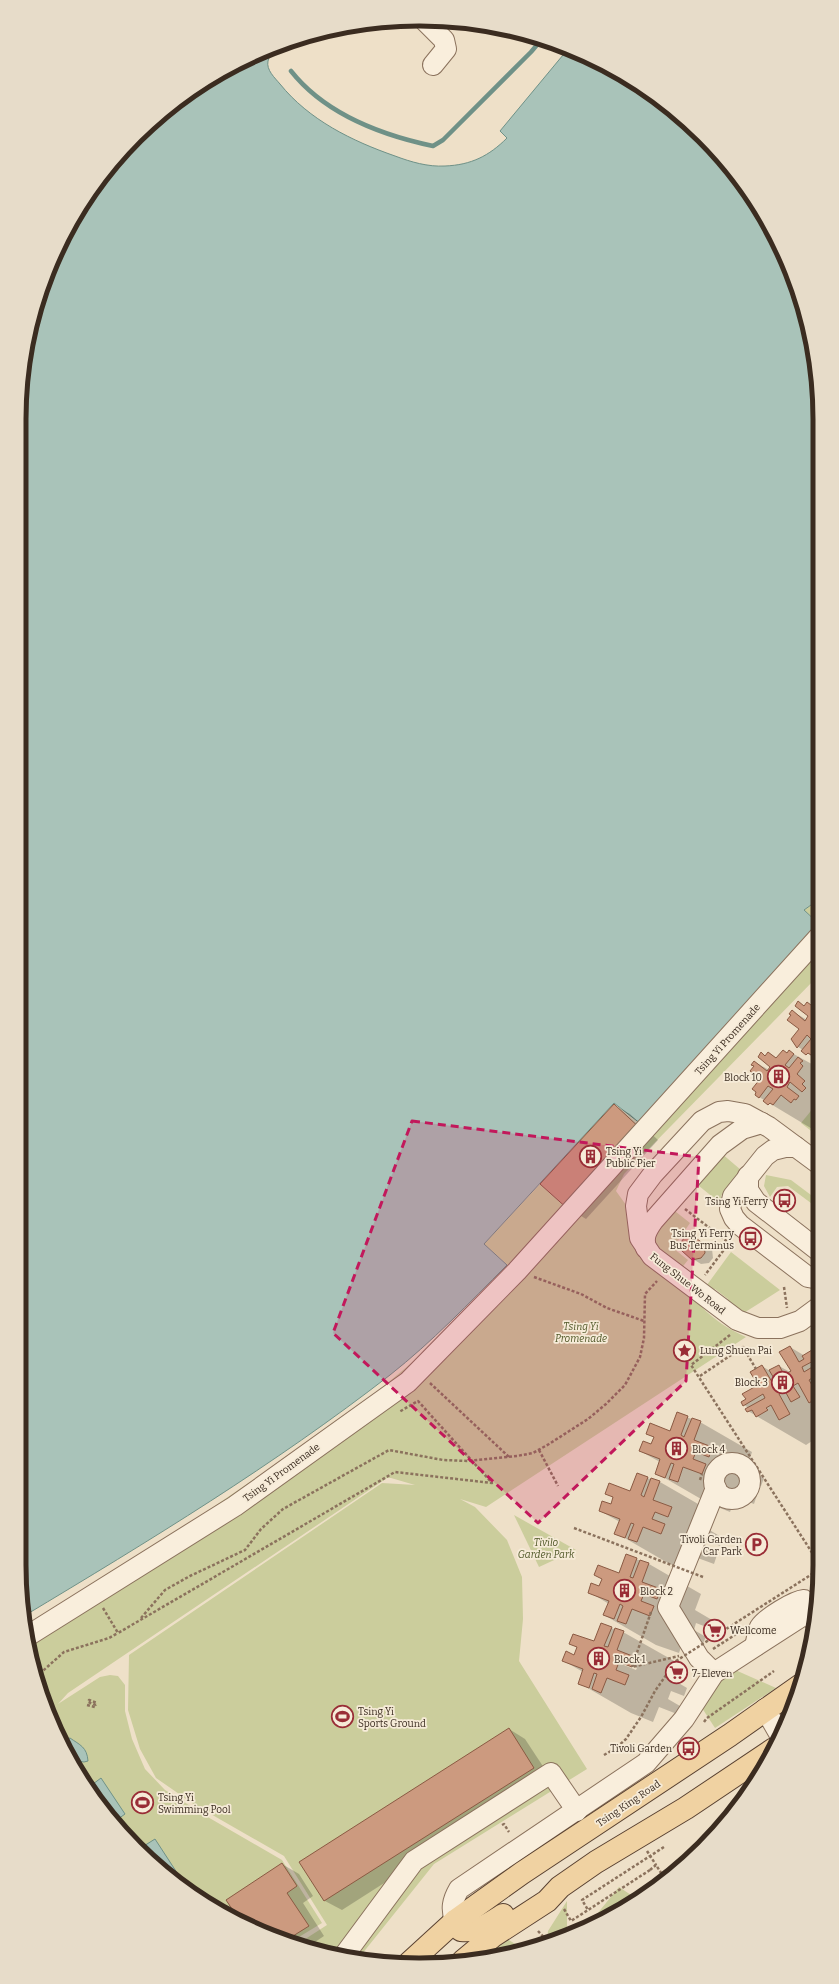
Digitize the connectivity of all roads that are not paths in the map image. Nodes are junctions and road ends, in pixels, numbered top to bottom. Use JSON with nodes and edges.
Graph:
{"nodes":[{"id":1,"x":430,"y":26,"type":"edge"},
{"id":2,"x":433,"y":64,"type":"dead end"},
{"id":3,"x":813,"y":944,"type":"edge"},
{"id":4,"x":753,"y":1119,"type":"junction"},
{"id":5,"x":796,"y":1147,"type":"junction"},
{"id":6,"x":813,"y":1160,"type":"edge"},
{"id":7,"x":742,"y":1183,"type":"junction"},
{"id":8,"x":813,"y":1246,"type":"edge"},
{"id":9,"x":646,"y":1248,"type":"junction"},
{"id":10,"x":813,"y":1267,"type":"edge"},
{"id":11,"x":813,"y":1278,"type":"edge"},
{"id":12,"x":813,"y":1311,"type":"edge"},
{"id":13,"x":716,"y":1488,"type":"dead end"},
{"id":14,"x":811,"y":1608,"type":"edge"},
{"id":15,"x":808,"y":1625,"type":"edge"},
{"id":16,"x":32,"y":1633,"type":"edge"},
{"id":17,"x":755,"y":1646,"type":"junction"},
{"id":18,"x":714,"y":1673,"type":"junction"},
{"id":19,"x":792,"y":1691,"type":"edge"},
{"id":20,"x":766,"y":1709,"type":"junction"},
{"id":21,"x":777,"y":1728,"type":"edge"},
{"id":22,"x":762,"y":1757,"type":"edge"},
{"id":23,"x":577,"y":1812,"type":"junction"},
{"id":24,"x":561,"y":1897,"type":"junction"},
{"id":25,"x":455,"y":1922,"type":"junction"},
{"id":26,"x":348,"y":1951,"type":"edge"},
{"id":27,"x":469,"y":1955,"type":"edge"},
{"id":28,"x":415,"y":1958,"type":"edge"}],
"edges":[{"from":1,"to":2,"type":"street"},
{"from":3,"to":16,"type":"street","name":"Tsing Yi Promenade"},
{"from":4,"to":5,"type":"street","name":"Fung Shue Wo Road"},
{"from":4,"to":9,"type":"street"},
{"from":4,"to":9,"type":"street","name":"Fung Shue Wo Road"},
{"from":5,"to":6,"type":"street","name":"Fung Shue Wo Road"},
{"from":5,"to":7,"type":"street"},
{"from":7,"to":8,"type":"street"},
{"from":7,"to":10,"type":"street"},
{"from":7,"to":11,"type":"street"},
{"from":9,"to":12,"type":"street","name":"Fung Shue Wo Road"},
{"from":13,"to":18,"type":"street"},
{"from":14,"to":17,"type":"street"},
{"from":15,"to":17,"type":"street"},
{"from":17,"to":18,"type":"street"},
{"from":18,"to":23,"type":"street"},
{"from":19,"to":20,"type":"main road","name":"Tsing King Road"},
{"from":20,"to":21,"type":"street"},
{"from":20,"to":25,"type":"main road","name":"Tsing King Road"},
{"from":22,"to":24,"type":"main road"},
{"from":23,"to":25,"type":"street"},
{"from":23,"to":26,"type":"street"},
{"from":24,"to":25,"type":"main road"},
{"from":24,"to":27,"type":"main road"},
{"from":25,"to":28,"type":"main road","name":"Tsing King Road"}]}
